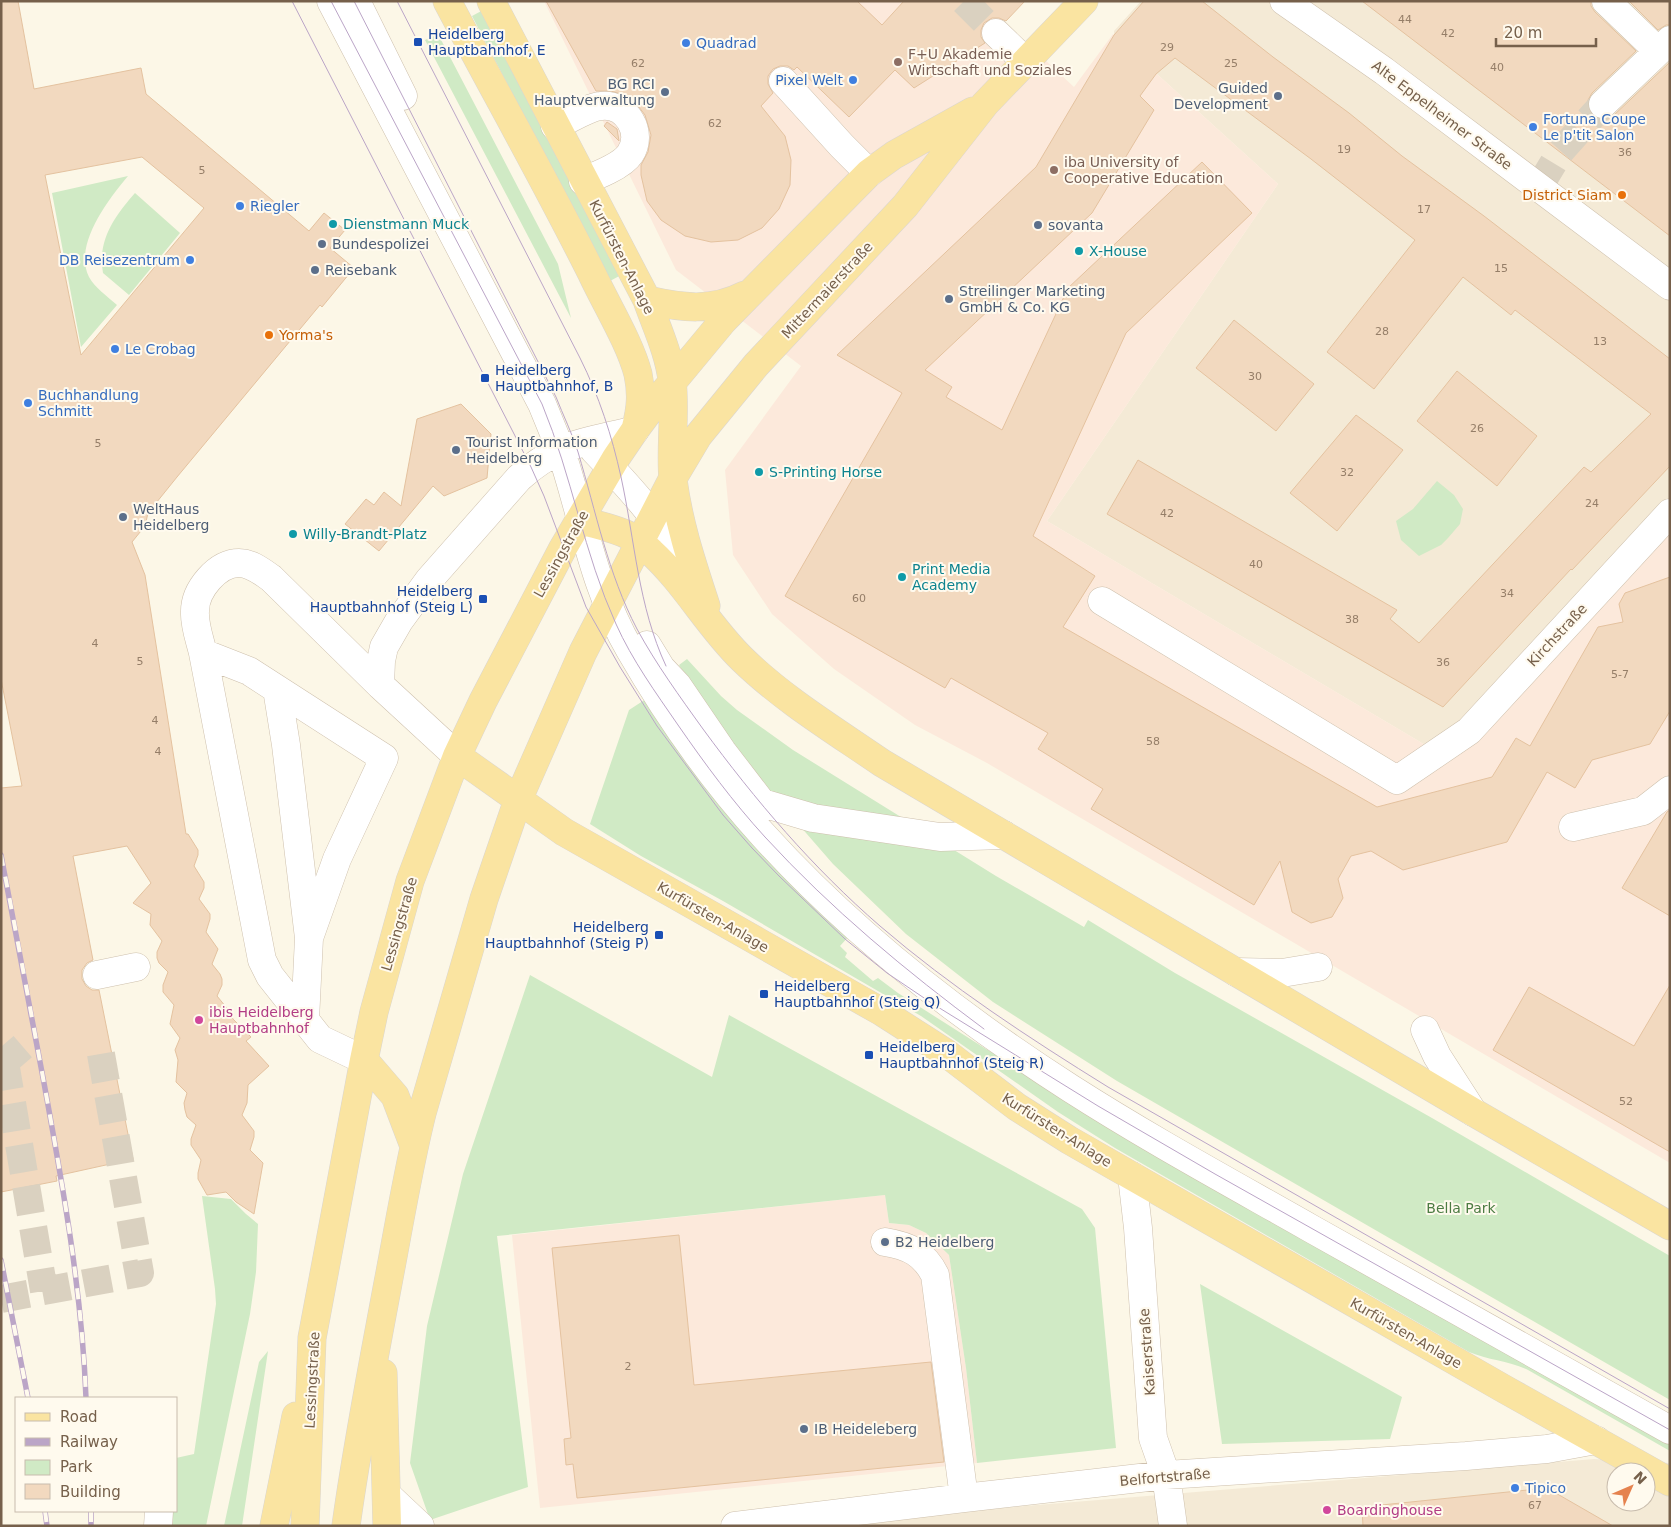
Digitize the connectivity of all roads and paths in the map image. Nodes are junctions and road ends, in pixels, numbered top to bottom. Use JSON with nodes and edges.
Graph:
{"nodes":[{"id":1,"x":331,"y":1,"type":"edge"},
{"id":2,"x":356,"y":1,"type":"edge"},
{"id":3,"x":447,"y":1,"type":"edge"},
{"id":4,"x":491,"y":1,"type":"edge"},
{"id":5,"x":1084,"y":1,"type":"edge"},
{"id":6,"x":1284,"y":1,"type":"edge"},
{"id":7,"x":1606,"y":1,"type":"edge"},
{"id":8,"x":996,"y":33,"type":"tunnel mouth"},
{"id":9,"x":1664,"y":46,"type":"edge"},
{"id":10,"x":1026,"y":62,"type":"junction"},
{"id":11,"x":783,"y":81,"type":"dead end"},
{"id":12,"x":985,"y":104,"type":"junction"},
{"id":13,"x":1603,"y":104,"type":"tunnel mouth"},
{"id":14,"x":555,"y":126,"type":"junction"},
{"id":15,"x":869,"y":173,"type":"junction"},
{"id":16,"x":583,"y":181,"type":"junction"},
{"id":17,"x":1670,"y":286,"type":"edge"},
{"id":18,"x":753,"y":290,"type":"junction"},
{"id":19,"x":646,"y":300,"type":"junction"},
{"id":20,"x":672,"y":381,"type":"junction"},
{"id":21,"x":635,"y":430,"type":"junction"},
{"id":22,"x":573,"y":445,"type":"junction"},
{"id":23,"x":611,"y":467,"type":"junction"},
{"id":24,"x":673,"y":478,"type":"junction"},
{"id":25,"x":1670,"y":513,"type":"edge"},
{"id":26,"x":590,"y":515,"type":"junction"},
{"id":27,"x":654,"y":518,"type":"junction"},
{"id":28,"x":641,"y":542,"type":"junction"},
{"id":29,"x":1102,"y":601,"type":"dead end"},
{"id":30,"x":609,"y":602,"type":"junction"},
{"id":31,"x":713,"y":626,"type":"junction"},
{"id":32,"x":203,"y":653,"type":"junction"},
{"id":33,"x":380,"y":685,"type":"junction"},
{"id":34,"x":277,"y":688,"type":"junction"},
{"id":35,"x":457,"y":756,"type":"junction"},
{"id":36,"x":1670,"y":790,"type":"edge"},
{"id":37,"x":518,"y":800,"type":"junction"},
{"id":38,"x":1574,"y":827,"type":"dead end"},
{"id":39,"x":1004,"y":835,"type":"junction"},
{"id":40,"x":309,"y":938,"type":"junction"},
{"id":41,"x":136,"y":967,"type":"dead end"},
{"id":42,"x":1318,"y":967,"type":"dead end"},
{"id":43,"x":1236,"y":972,"type":"junction"},
{"id":44,"x":97,"y":975,"type":"dead end"},
{"id":45,"x":305,"y":1020,"type":"junction"},
{"id":46,"x":1425,"y":1030,"type":"dead end"},
{"id":47,"x":364,"y":1060,"type":"junction"},
{"id":48,"x":1473,"y":1112,"type":"junction"},
{"id":49,"x":414,"y":1146,"type":"junction"},
{"id":50,"x":1132,"y":1176,"type":"junction"},
{"id":51,"x":1670,"y":1226,"type":"edge"},
{"id":52,"x":885,"y":1242,"type":"dead end"},
{"id":53,"x":382,"y":1317,"type":"junction"},
{"id":54,"x":312,"y":1338,"type":"junction"},
{"id":55,"x":1670,"y":1430,"type":"edge"},
{"id":56,"x":1596,"y":1440,"type":"junction"},
{"id":57,"x":1166,"y":1475,"type":"junction"},
{"id":58,"x":1670,"y":1482,"type":"edge"},
{"id":59,"x":387,"y":1495,"type":"junction"},
{"id":60,"x":964,"y":1498,"type":"junction"},
{"id":61,"x":159,"y":1512,"type":"edge"},
{"id":62,"x":158,"y":1526,"type":"edge"},
{"id":63,"x":274,"y":1526,"type":"edge"},
{"id":64,"x":305,"y":1526,"type":"edge"},
{"id":65,"x":346,"y":1526,"type":"edge"},
{"id":66,"x":387,"y":1526,"type":"edge"},
{"id":67,"x":420,"y":1526,"type":"edge"},
{"id":68,"x":735,"y":1526,"type":"edge"},
{"id":69,"x":1173,"y":1526,"type":"edge"}],
"edges":[{"from":1,"to":22,"type":"street"},
{"from":2,"to":22,"type":"street"},
{"from":3,"to":21,"type":"main road"},
{"from":4,"to":14,"type":"main road","name":"Kurfürsten-Anlage"},
{"from":5,"to":10,"type":"main road","name":"Mittermaierstraße"},
{"from":6,"to":17,"type":"street","name":"Alte Eppelheimer Straße"},
{"from":7,"to":9,"type":"street"},
{"from":8,"to":10,"type":"street"},
{"from":9,"to":13,"type":"street"},
{"from":10,"to":12,"type":"main road","name":"Mittermaierstraße"},
{"from":11,"to":15,"type":"street"},
{"from":12,"to":15,"type":"main road","name":"Mittermaierstraße"},
{"from":12,"to":24,"type":"main road","name":"Mittermaierstraße"},
{"from":14,"to":16,"type":"main road","name":"Kurfürsten-Anlage"},
{"from":14,"to":16,"type":"street"},
{"from":15,"to":18,"type":"main road","name":"Mittermaierstraße"},
{"from":16,"to":19,"type":"main road","name":"Kurfürsten-Anlage"},
{"from":18,"to":19,"type":"main road"},
{"from":18,"to":20,"type":"main road","name":"Mittermaierstraße"},
{"from":19,"to":20,"type":"main road","name":"Kurfürsten-Anlage"},
{"from":20,"to":21,"type":"main road","name":"Lessingstraße"},
{"from":20,"to":24,"type":"main road","name":"Kurfürsten-Anlage"},
{"from":21,"to":22,"type":"street"},
{"from":21,"to":23,"type":"main road","name":"Lessingstraße"},
{"from":22,"to":23,"type":"street"},
{"from":22,"to":26,"type":"street"},
{"from":22,"to":33,"type":"street"},
{"from":23,"to":26,"type":"main road","name":"Lessingstraße"},
{"from":23,"to":27,"type":"street"},
{"from":24,"to":27,"type":"main road"},
{"from":24,"to":31,"type":"main road","name":"Kurfürsten-Anlage"},
{"from":25,"to":29,"type":"street","name":"Kirchstraße"},
{"from":26,"to":28,"type":"main road"},
{"from":26,"to":30,"type":"street"},
{"from":26,"to":35,"type":"main road","name":"Lessingstraße"},
{"from":27,"to":28,"type":"main road"},
{"from":27,"to":31,"type":"street"},
{"from":28,"to":30,"type":"main road"},
{"from":28,"to":31,"type":"main road"},
{"from":30,"to":37,"type":"main road"},
{"from":30,"to":39,"type":"street"},
{"from":30,"to":55,"type":"street"},
{"from":31,"to":39,"type":"main road"},
{"from":32,"to":33,"type":"street"},
{"from":32,"to":34,"type":"street"},
{"from":32,"to":45,"type":"street"},
{"from":33,"to":35,"type":"street"},
{"from":34,"to":40,"type":"street"},
{"from":34,"to":40,"type":"street"},
{"from":35,"to":37,"type":"main road","name":"Kurfürsten-Anlage"},
{"from":35,"to":47,"type":"main road","name":"Lessingstraße"},
{"from":36,"to":38,"type":"street"},
{"from":37,"to":49,"type":"main road"},
{"from":37,"to":50,"type":"main road","name":"Kurfürsten-Anlage"},
{"from":39,"to":43,"type":"main road"},
{"from":40,"to":45,"type":"street"},
{"from":41,"to":44,"type":"street"},
{"from":42,"to":43,"type":"street"},
{"from":43,"to":48,"type":"main road"},
{"from":45,"to":47,"type":"street"},
{"from":46,"to":48,"type":"street"},
{"from":47,"to":49,"type":"main road"},
{"from":47,"to":54,"type":"main road","name":"Lessingstraße"},
{"from":48,"to":51,"type":"main road"},
{"from":49,"to":53,"type":"main road"},
{"from":50,"to":56,"type":"main road","name":"Kurfürsten-Anlage"},
{"from":50,"to":57,"type":"street","name":"Kaiserstraße"},
{"from":52,"to":60,"type":"street"},
{"from":53,"to":59,"type":"main road"},
{"from":53,"to":65,"type":"main road"},
{"from":54,"to":63,"type":"main road"},
{"from":54,"to":64,"type":"main road","name":"Lessingstraße"},
{"from":56,"to":57,"type":"street","name":"Belfortstraße"},
{"from":56,"to":58,"type":"main road","name":"Kurfürsten-Anlage"},
{"from":57,"to":60,"type":"street","name":"Belfortstraße"},
{"from":57,"to":69,"type":"street","name":"Kaiserstraße"},
{"from":59,"to":66,"type":"main road"},
{"from":59,"to":67,"type":"street"},
{"from":60,"to":68,"type":"street","name":"Belfortstraße"},
{"from":61,"to":62,"type":"street"}]}
